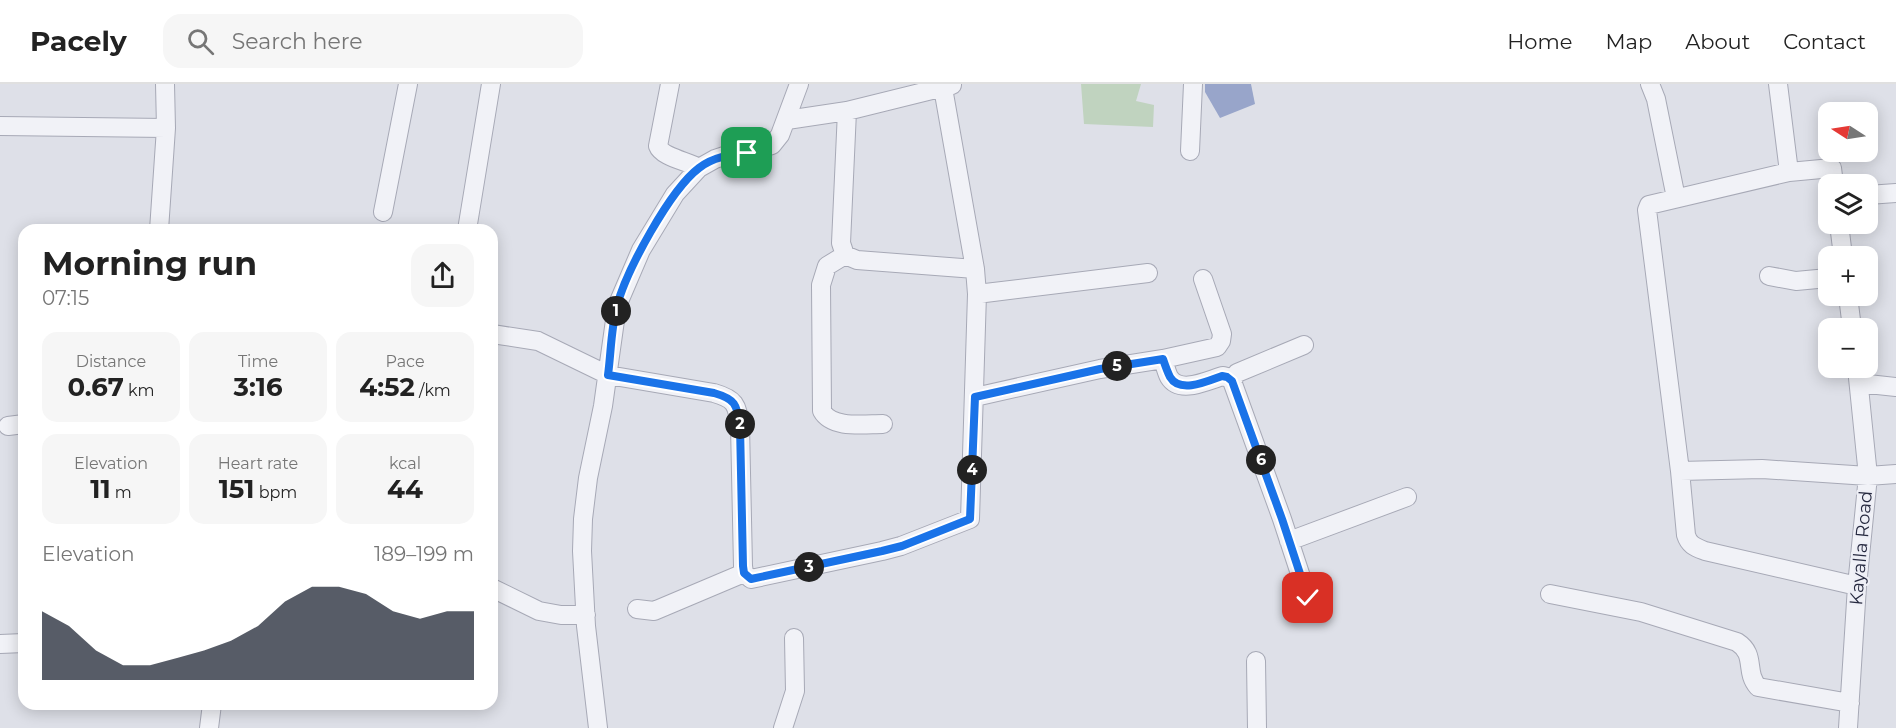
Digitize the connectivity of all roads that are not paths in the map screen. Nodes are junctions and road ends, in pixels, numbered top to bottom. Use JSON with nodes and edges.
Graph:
{"nodes":[{"id":1,"x":165,"y":84,"type":"edge"},
{"id":2,"x":408,"y":84,"type":"edge"},
{"id":3,"x":492,"y":84,"type":"edge"},
{"id":4,"x":670,"y":84,"type":"edge"},
{"id":5,"x":799,"y":84,"type":"edge"},
{"id":6,"x":1193,"y":84,"type":"edge"},
{"id":7,"x":1650,"y":84,"type":"edge"},
{"id":8,"x":1778,"y":84,"type":"edge"},
{"id":9,"x":948,"y":86,"type":"edge"},
{"id":10,"x":847,"y":111,"type":"junction"},
{"id":11,"x":787,"y":120,"type":"junction"},
{"id":12,"x":0,"y":126,"type":"edge"},
{"id":13,"x":166,"y":128,"type":"junction"},
{"id":14,"x":1190,"y":151,"type":"dead end"},
{"id":15,"x":699,"y":168,"type":"junction"},
{"id":16,"x":1789,"y":171,"type":"junction"},
{"id":17,"x":1818,"y":174,"type":"edge"},
{"id":18,"x":1896,"y":193,"type":"edge"},
{"id":19,"x":1878,"y":194,"type":"edge"},
{"id":20,"x":1676,"y":198,"type":"junction"},
{"id":21,"x":383,"y":212,"type":"dead end"},
{"id":22,"x":159,"y":224,"type":"edge"},
{"id":23,"x":468,"y":224,"type":"edge"},
{"id":24,"x":845,"y":255,"type":"junction"},
{"id":25,"x":975,"y":269,"type":"junction"},
{"id":26,"x":1148,"y":273,"type":"dead end"},
{"id":27,"x":1769,"y":276,"type":"dead end"},
{"id":28,"x":1203,"y":279,"type":"dead end"},
{"id":29,"x":1818,"y":279,"type":"edge"},
{"id":30,"x":977,"y":294,"type":"junction"},
{"id":31,"x":498,"y":335,"type":"edge"},
{"id":32,"x":1304,"y":345,"type":"dead end"},
{"id":33,"x":1163,"y":359,"type":"junction"},
{"id":34,"x":608,"y":375,"type":"junction"},
{"id":35,"x":1858,"y":378,"type":"edge"},
{"id":36,"x":1868,"y":378,"type":"edge"},
{"id":37,"x":1232,"y":381,"type":"junction"},
{"id":38,"x":1896,"y":387,"type":"edge"},
{"id":39,"x":975,"y":397,"type":"junction"},
{"id":40,"x":883,"y":424,"type":"dead end"},
{"id":41,"x":1680,"y":471,"type":"junction"},
{"id":42,"x":1896,"y":474,"type":"edge"},
{"id":43,"x":1868,"y":476,"type":"junction"},
{"id":44,"x":1407,"y":497,"type":"dead end"},
{"id":45,"x":1289,"y":541,"type":"junction"},
{"id":46,"x":744,"y":573,"type":"junction"},
{"id":47,"x":1857,"y":586,"type":"junction"},
{"id":48,"x":498,"y":591,"type":"edge"},
{"id":49,"x":1550,"y":594,"type":"dead end"},
{"id":50,"x":1308,"y":598,"type":"dead end"},
{"id":51,"x":637,"y":609,"type":"dead end"},
{"id":52,"x":586,"y":615,"type":"junction"},
{"id":53,"x":794,"y":638,"type":"dead end"},
{"id":54,"x":0,"y":644,"type":"edge"},
{"id":55,"x":18,"y":644,"type":"edge"},
{"id":56,"x":1256,"y":661,"type":"dead end"},
{"id":57,"x":1850,"y":703,"type":"junction"},
{"id":58,"x":211,"y":710,"type":"edge"},
{"id":59,"x":209,"y":728,"type":"edge"},
{"id":60,"x":598,"y":728,"type":"edge"},
{"id":61,"x":783,"y":728,"type":"edge"},
{"id":62,"x":1257,"y":728,"type":"edge"},
{"id":63,"x":1848,"y":728,"type":"edge"}],
"edges":[{"from":1,"to":13,"type":"street"},
{"from":2,"to":21,"type":"street"},
{"from":3,"to":23,"type":"street"},
{"from":4,"to":15,"type":"street"},
{"from":5,"to":11,"type":"street"},
{"from":6,"to":14,"type":"street"},
{"from":7,"to":20,"type":"street"},
{"from":8,"to":16,"type":"street"},
{"from":9,"to":10,"type":"street"},
{"from":9,"to":25,"type":"street"},
{"from":10,"to":11,"type":"street"},
{"from":10,"to":24,"type":"street"},
{"from":11,"to":15,"type":"street"},
{"from":12,"to":13,"type":"street"},
{"from":13,"to":22,"type":"street"},
{"from":15,"to":34,"type":"street"},
{"from":16,"to":17,"type":"street"},
{"from":16,"to":20,"type":"street"},
{"from":18,"to":19,"type":"street"},
{"from":20,"to":41,"type":"street"},
{"from":24,"to":25,"type":"street"},
{"from":24,"to":40,"type":"street"},
{"from":25,"to":30,"type":"street"},
{"from":26,"to":30,"type":"street"},
{"from":27,"to":29,"type":"street"},
{"from":28,"to":33,"type":"street"},
{"from":30,"to":39,"type":"street"},
{"from":31,"to":34,"type":"street"},
{"from":32,"to":37,"type":"street"},
{"from":33,"to":37,"type":"street"},
{"from":33,"to":39,"type":"street"},
{"from":34,"to":46,"type":"street"},
{"from":34,"to":52,"type":"street"},
{"from":35,"to":43,"type":"street","name":"Kayalla Road"},
{"from":36,"to":38,"type":"street"},
{"from":37,"to":45,"type":"street"},
{"from":39,"to":46,"type":"street"},
{"from":41,"to":43,"type":"street"},
{"from":41,"to":47,"type":"street"},
{"from":42,"to":43,"type":"street"},
{"from":43,"to":47,"type":"street","name":"Kayalla Road"},
{"from":44,"to":45,"type":"street"},
{"from":45,"to":50,"type":"street"},
{"from":46,"to":51,"type":"street"},
{"from":47,"to":57,"type":"street","name":"Kayalla Road"},
{"from":48,"to":52,"type":"street"},
{"from":49,"to":57,"type":"street"},
{"from":52,"to":60,"type":"street"},
{"from":53,"to":61,"type":"street"},
{"from":54,"to":55,"type":"street"},
{"from":56,"to":62,"type":"street"},
{"from":57,"to":63,"type":"street","name":"Kayalla Road"},
{"from":58,"to":59,"type":"street"}]}
